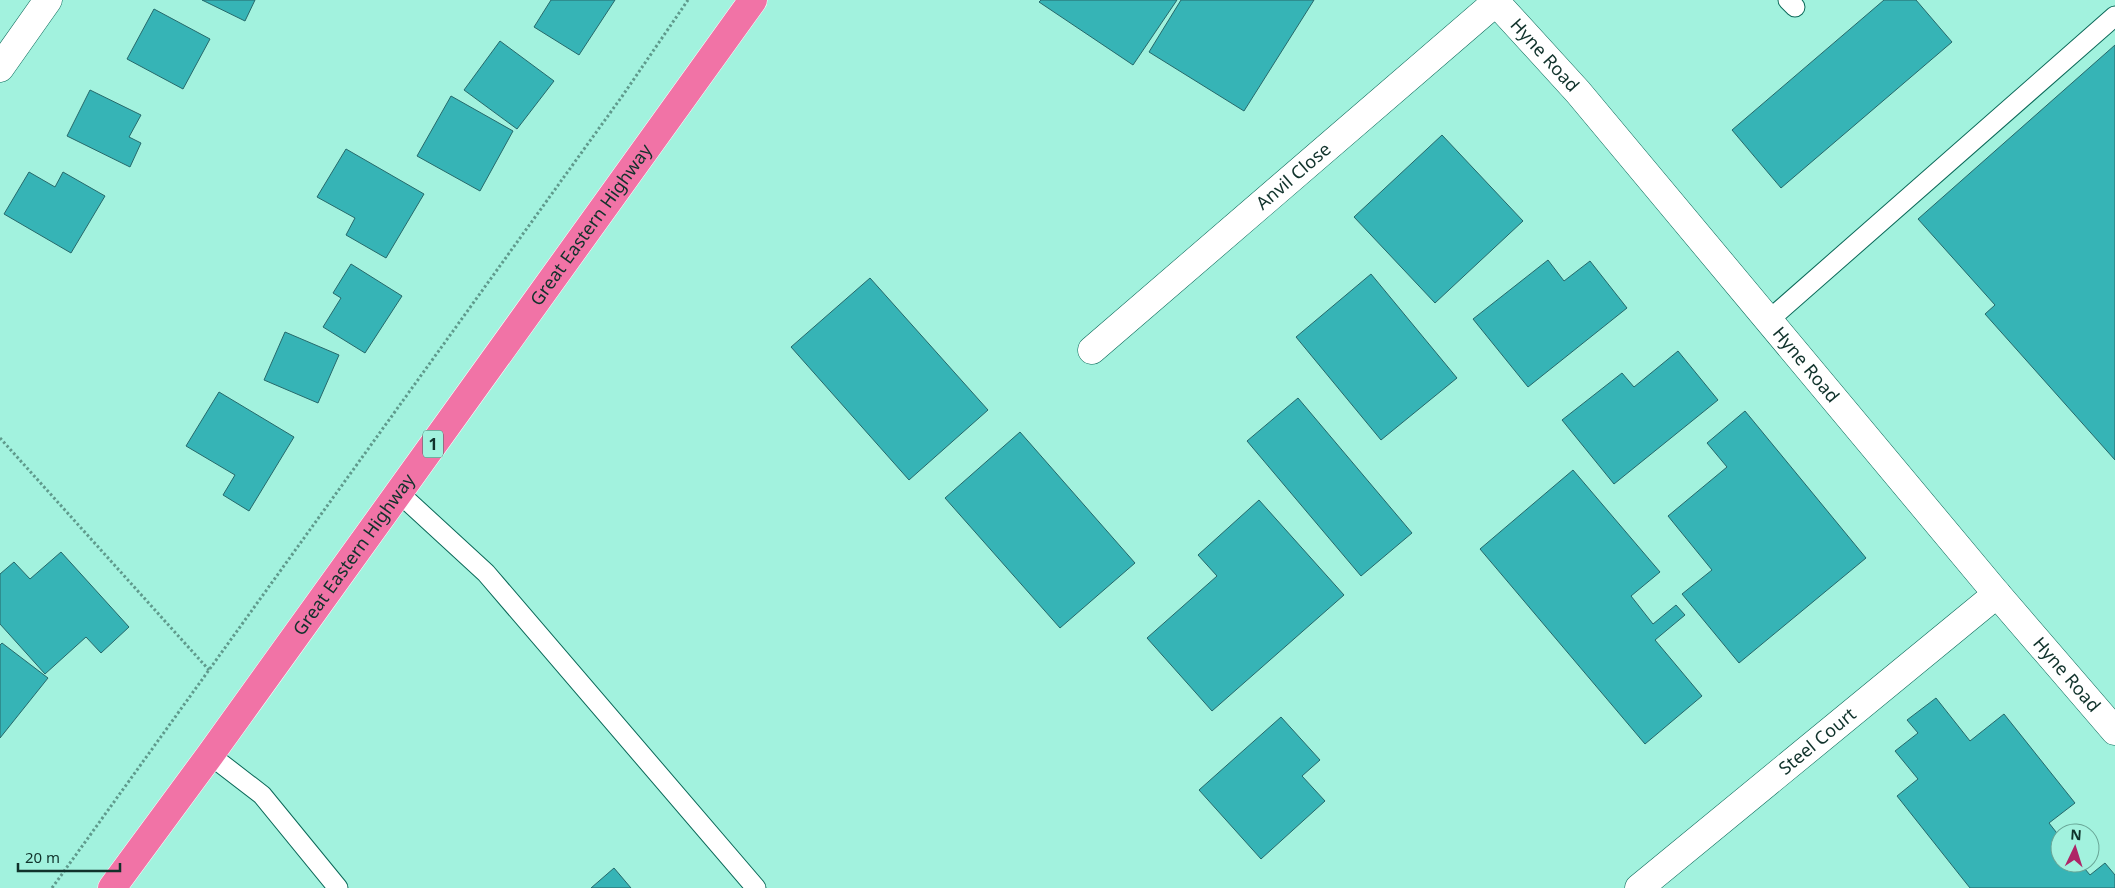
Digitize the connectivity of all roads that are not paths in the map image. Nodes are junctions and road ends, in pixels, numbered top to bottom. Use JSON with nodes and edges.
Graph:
{"nodes":[{"id":1,"x":48,"y":0,"type":"edge"},
{"id":2,"x":753,"y":0,"type":"edge"},
{"id":3,"x":1496,"y":1,"type":"edge"},
{"id":4,"x":2115,"y":16,"type":"edge"},
{"id":5,"x":0,"y":68,"type":"edge"},
{"id":6,"x":1769,"y":320,"type":"junction"},
{"id":7,"x":1092,"y":350,"type":"dead end"},
{"id":8,"x":398,"y":493,"type":"junction"},
{"id":9,"x":1997,"y":594,"type":"junction"},
{"id":10,"x":2115,"y":731,"type":"edge"},
{"id":11,"x":210,"y":756,"type":"junction"},
{"id":12,"x":112,"y":888,"type":"edge"},
{"id":13,"x":338,"y":888,"type":"edge"},
{"id":14,"x":756,"y":888,"type":"edge"},
{"id":15,"x":1639,"y":888,"type":"edge"}],
"edges":[{"from":1,"to":5,"type":"street"},
{"from":2,"to":8,"type":"highway","name":"Great Eastern Highway","number":"1"},
{"from":3,"to":6,"type":"street","name":"Hyne Road"},
{"from":3,"to":7,"type":"street","name":"Anvil Close"},
{"from":4,"to":6,"type":"lane"},
{"from":6,"to":9,"type":"street","name":"Hyne Road"},
{"from":8,"to":11,"type":"highway","name":"Great Eastern Highway","number":"1"},
{"from":8,"to":14,"type":"lane"},
{"from":9,"to":10,"type":"street","name":"Hyne Road"},
{"from":9,"to":15,"type":"street","name":"Steel Court"},
{"from":11,"to":12,"type":"highway","name":"Great Eastern Highway","number":"1"},
{"from":11,"to":13,"type":"lane"}]}
